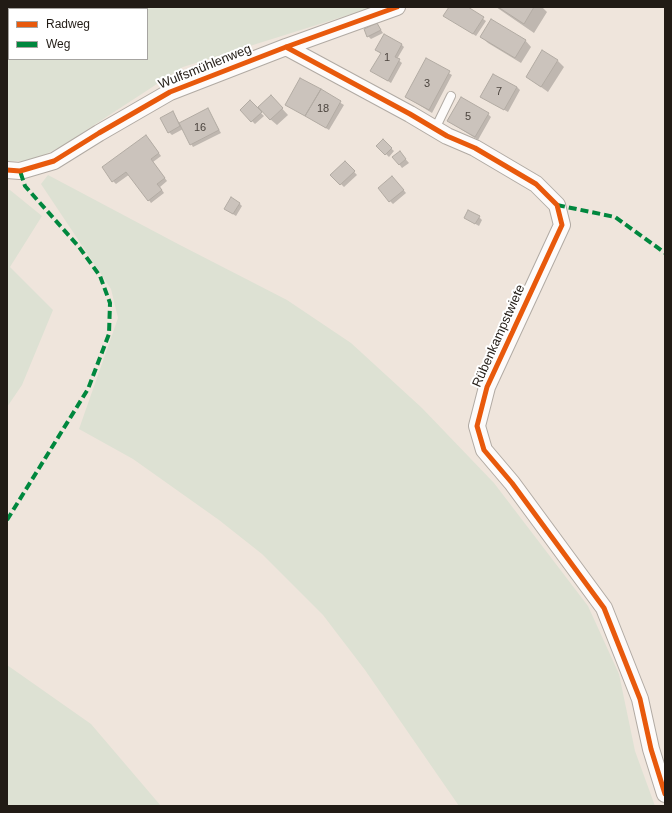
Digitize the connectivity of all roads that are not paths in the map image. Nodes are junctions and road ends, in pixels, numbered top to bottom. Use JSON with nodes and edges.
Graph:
{"nodes":[{"id":1,"x":398,"y":7,"type":"edge"},
{"id":2,"x":286,"y":47,"type":"junction"},
{"id":3,"x":451,"y":96,"type":"dead end"},
{"id":4,"x":435,"y":129,"type":"junction"},
{"id":5,"x":7,"y":170,"type":"edge"},
{"id":6,"x":665,"y":794,"type":"edge"}],
"edges":[{"from":1,"to":2,"type":"street","name":"Wulfsmühlenweg"},
{"from":2,"to":4,"type":"street","name":"Rübenkampstwiete"},
{"from":2,"to":5,"type":"street","name":"Wulfsmühlenweg"},
{"from":3,"to":4,"type":"lane"},
{"from":4,"to":6,"type":"street","name":"Rübenkampstwiete"}]}
